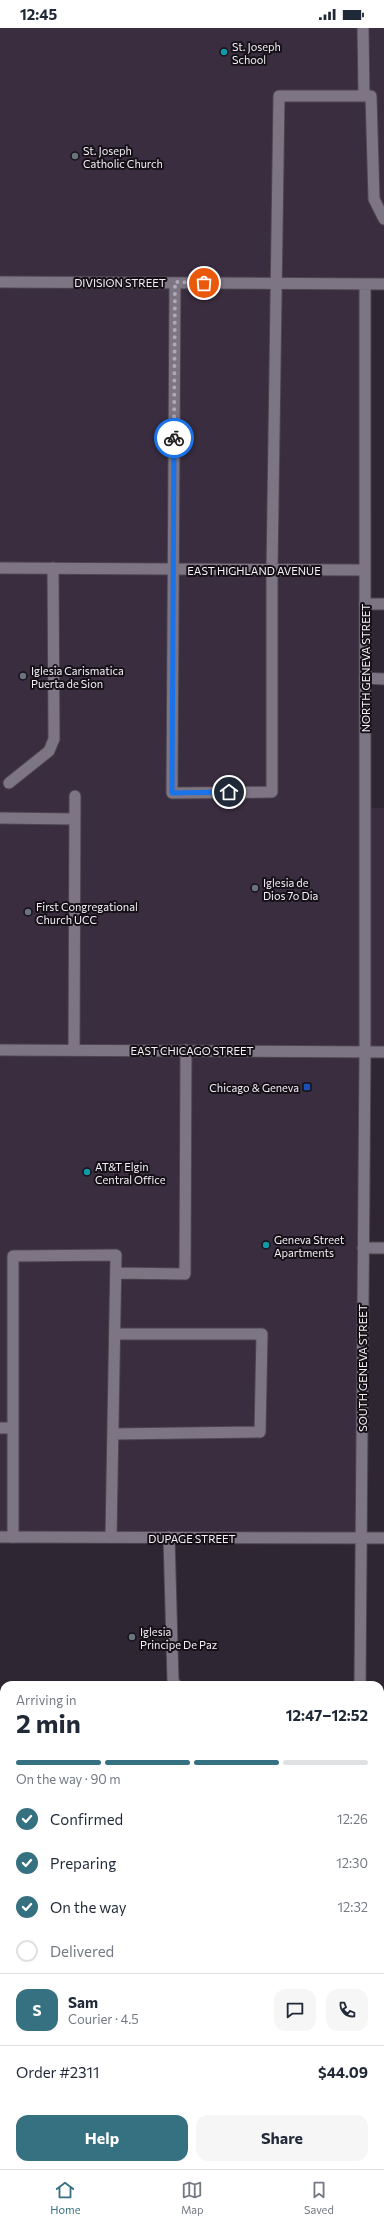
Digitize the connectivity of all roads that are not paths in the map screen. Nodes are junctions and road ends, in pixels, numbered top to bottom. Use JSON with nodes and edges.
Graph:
{"nodes":[{"id":1,"x":363,"y":28,"type":"edge"},
{"id":2,"x":364,"y":96,"type":"junction"},
{"id":3,"x":384,"y":219,"type":"edge"},
{"id":4,"x":0,"y":282,"type":"edge"},
{"id":5,"x":175,"y":282,"type":"junction"},
{"id":6,"x":277,"y":283,"type":"junction"},
{"id":7,"x":365,"y":284,"type":"junction"},
{"id":8,"x":384,"y":284,"type":"edge"},
{"id":9,"x":0,"y":568,"type":"edge"},
{"id":10,"x":53,"y":568,"type":"junction"},
{"id":11,"x":173,"y":570,"type":"junction"},
{"id":12,"x":272,"y":570,"type":"junction"},
{"id":13,"x":365,"y":570,"type":"junction"},
{"id":14,"x":365,"y":604,"type":"junction"},
{"id":15,"x":384,"y":604,"type":"edge"},
{"id":16,"x":365,"y":678,"type":"junction"},
{"id":17,"x":384,"y":679,"type":"edge"},
{"id":18,"x":9,"y":784,"type":"dead end"},
{"id":19,"x":75,"y":796,"type":"dead end"},
{"id":20,"x":0,"y":818,"type":"edge"},
{"id":21,"x":75,"y":819,"type":"junction"},
{"id":22,"x":0,"y":1050,"type":"edge"},
{"id":23,"x":74,"y":1050,"type":"junction"},
{"id":24,"x":186,"y":1050,"type":"junction"},
{"id":25,"x":365,"y":1052,"type":"junction"},
{"id":26,"x":384,"y":1052,"type":"edge"},
{"id":27,"x":363,"y":1248,"type":"junction"},
{"id":28,"x":384,"y":1248,"type":"edge"},
{"id":29,"x":116,"y":1273,"type":"junction"},
{"id":30,"x":115,"y":1334,"type":"junction"},
{"id":31,"x":0,"y":1428,"type":"edge"},
{"id":32,"x":13,"y":1428,"type":"junction"},
{"id":33,"x":113,"y":1434,"type":"junction"},
{"id":34,"x":0,"y":1537,"type":"edge"},
{"id":35,"x":13,"y":1537,"type":"junction"},
{"id":36,"x":111,"y":1537,"type":"junction"},
{"id":37,"x":169,"y":1537,"type":"junction"},
{"id":38,"x":361,"y":1538,"type":"junction"},
{"id":39,"x":384,"y":1538,"type":"edge"},
{"id":40,"x":172,"y":1681,"type":"edge"},
{"id":41,"x":360,"y":1681,"type":"edge"}],
"edges":[{"from":1,"to":2,"type":"street"},
{"from":2,"to":3,"type":"street"},
{"from":2,"to":6,"type":"street"},
{"from":4,"to":5,"type":"street","name":"DIVISION STREET"},
{"from":5,"to":6,"type":"street","name":"DIVISION STREET"},
{"from":5,"to":11,"type":"street"},
{"from":6,"to":7,"type":"street","name":"DIVISION STREET"},
{"from":6,"to":12,"type":"street"},
{"from":7,"to":8,"type":"street","name":"DIVISION STREET"},
{"from":7,"to":13,"type":"street","name":"NORTH GENEVA STREET"},
{"from":9,"to":10,"type":"street","name":"EAST HIGHLAND AVENUE"},
{"from":10,"to":11,"type":"street","name":"EAST HIGHLAND AVENUE"},
{"from":10,"to":18,"type":"street"},
{"from":11,"to":12,"type":"street","name":"EAST HIGHLAND AVENUE"},
{"from":11,"to":12,"type":"street"},
{"from":12,"to":13,"type":"street","name":"EAST HIGHLAND AVENUE"},
{"from":13,"to":14,"type":"street","name":"NORTH GENEVA STREET"},
{"from":14,"to":15,"type":"street"},
{"from":14,"to":16,"type":"street","name":"NORTH GENEVA STREET"},
{"from":16,"to":17,"type":"street"},
{"from":16,"to":25,"type":"street","name":"NORTH GENEVA STREET"},
{"from":19,"to":21,"type":"street"},
{"from":20,"to":21,"type":"street"},
{"from":21,"to":23,"type":"street"},
{"from":22,"to":23,"type":"street","name":"EAST CHICAGO STREET"},
{"from":23,"to":24,"type":"street","name":"EAST CHICAGO STREET"},
{"from":24,"to":25,"type":"street","name":"EAST CHICAGO STREET"},
{"from":24,"to":29,"type":"street"},
{"from":25,"to":26,"type":"street","name":"EAST CHICAGO STREET"},
{"from":25,"to":27,"type":"street","name":"SOUTH GENEVA STREET"},
{"from":27,"to":28,"type":"street"},
{"from":27,"to":38,"type":"street","name":"SOUTH GENEVA STREET"},
{"from":29,"to":30,"type":"street"},
{"from":29,"to":32,"type":"street"},
{"from":30,"to":33,"type":"street"},
{"from":30,"to":33,"type":"street"},
{"from":31,"to":32,"type":"street"},
{"from":32,"to":35,"type":"street"},
{"from":33,"to":36,"type":"street"},
{"from":34,"to":35,"type":"street","name":"DUPAGE STREET"},
{"from":35,"to":36,"type":"street","name":"DUPAGE STREET"},
{"from":36,"to":37,"type":"street","name":"DUPAGE STREET"},
{"from":37,"to":38,"type":"street","name":"DUPAGE STREET"},
{"from":37,"to":40,"type":"street"},
{"from":38,"to":39,"type":"street","name":"DUPAGE STREET"},
{"from":38,"to":41,"type":"street","name":"SOUTH GENEVA STREET"}]}
